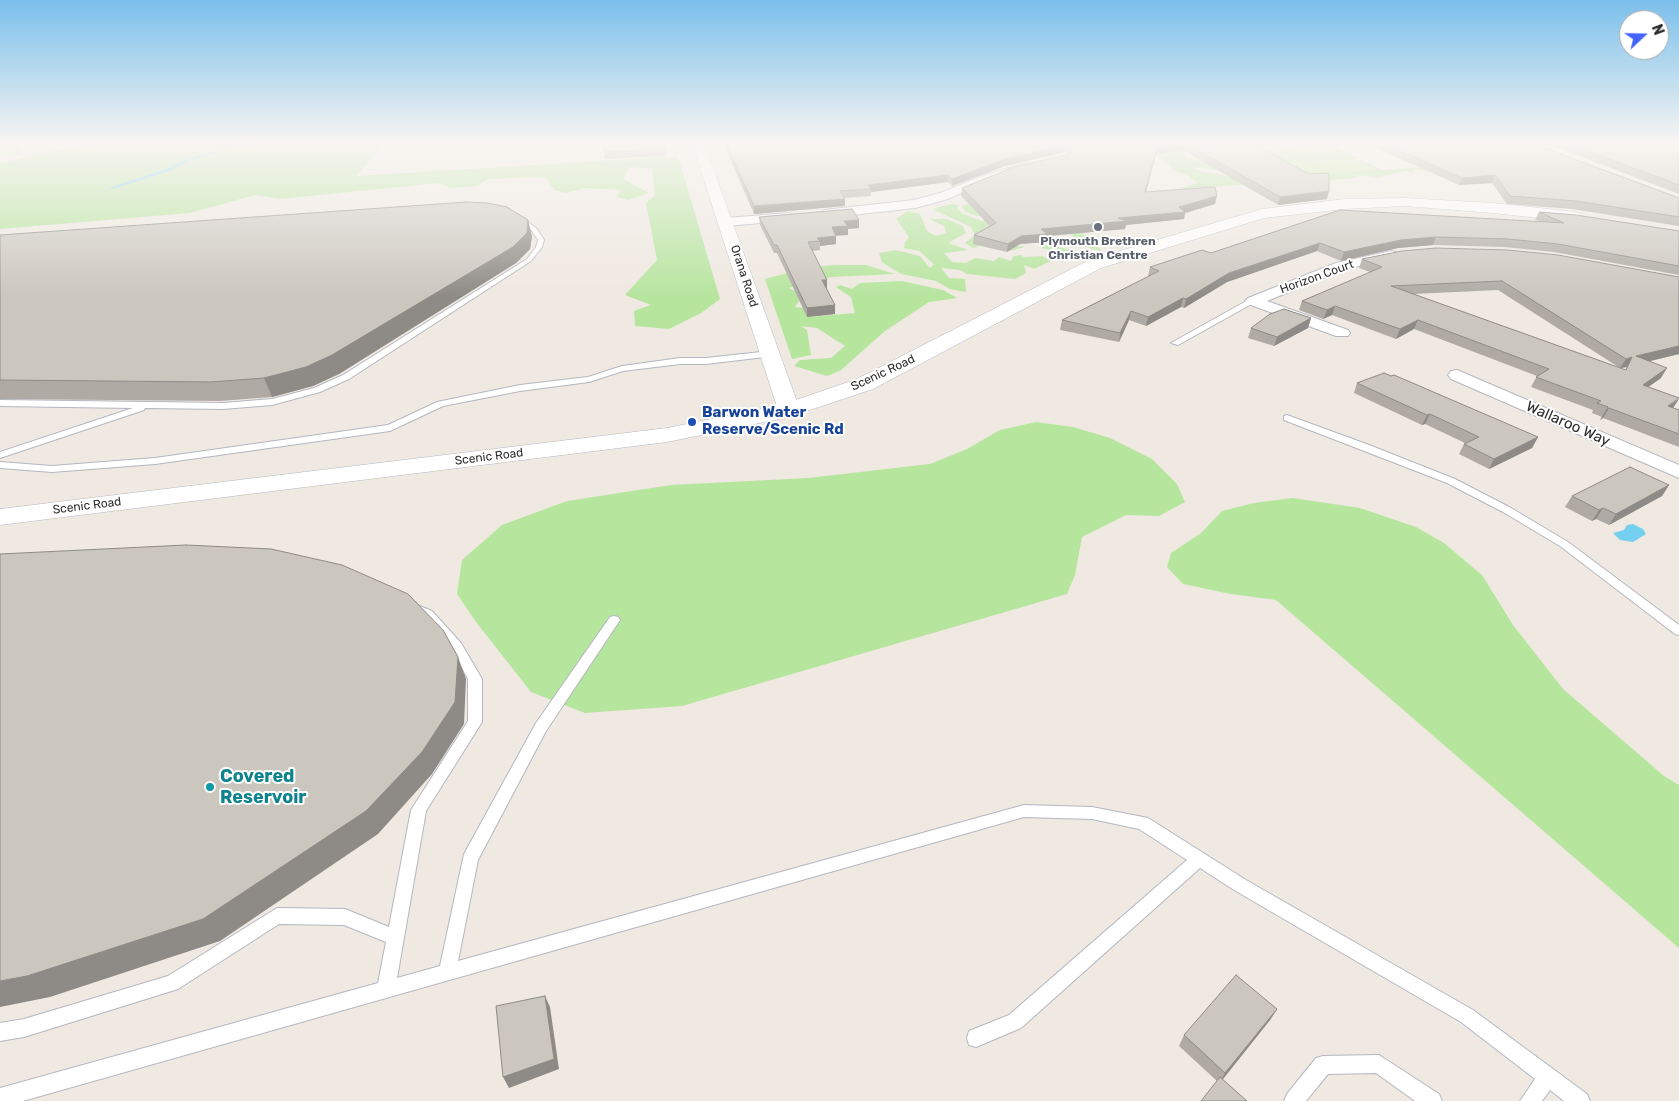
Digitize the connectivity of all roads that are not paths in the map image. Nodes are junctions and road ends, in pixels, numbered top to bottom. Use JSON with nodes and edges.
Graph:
{"nodes":[{"id":1,"x":716,"y":194,"type":"edge"},
{"id":2,"x":948,"y":194,"type":"edge"},
{"id":3,"x":511,"y":218,"type":"edge"},
{"id":4,"x":1595,"y":220,"type":"edge"},
{"id":5,"x":726,"y":222,"type":"junction"},
{"id":6,"x":1407,"y":253,"type":"edge"},
{"id":7,"x":1253,"y":301,"type":"junction"},
{"id":8,"x":1342,"y":333,"type":"dead end"},
{"id":9,"x":1175,"y":343,"type":"dead end"},
{"id":10,"x":667,"y":353,"type":"dead end"},
{"id":11,"x":770,"y":354,"type":"junction"},
{"id":12,"x":680,"y":361,"type":"junction"},
{"id":13,"x":1457,"y":375,"type":"dead end"},
{"id":14,"x":0,"y":403,"type":"edge"},
{"id":15,"x":152,"y":405,"type":"junction"},
{"id":16,"x":789,"y":410,"type":"junction"},
{"id":17,"x":1287,"y":418,"type":"dead end"},
{"id":18,"x":0,"y":454,"type":"edge"},
{"id":19,"x":0,"y":464,"type":"edge"},
{"id":20,"x":1679,"y":472,"type":"edge"},
{"id":21,"x":0,"y":517,"type":"edge"},
{"id":22,"x":401,"y":602,"type":"edge"},
{"id":23,"x":614,"y":620,"type":"dead end"},
{"id":24,"x":1679,"y":631,"type":"edge"},
{"id":25,"x":1200,"y":859,"type":"junction"},
{"id":26,"x":395,"y":938,"type":"junction"},
{"id":27,"x":447,"y":973,"type":"junction"},
{"id":28,"x":386,"y":990,"type":"junction"},
{"id":29,"x":0,"y":1032,"type":"edge"},
{"id":30,"x":976,"y":1038,"type":"dead end"},
{"id":31,"x":1548,"y":1077,"type":"junction"},
{"id":32,"x":0,"y":1098,"type":"edge"},
{"id":33,"x":1294,"y":1101,"type":"edge"},
{"id":34,"x":1432,"y":1101,"type":"edge"},
{"id":35,"x":1530,"y":1101,"type":"edge"},
{"id":36,"x":1580,"y":1101,"type":"edge"}],
"edges":[{"from":1,"to":5,"type":"main road","name":"Orana Road"},
{"from":2,"to":5,"type":"street"},
{"from":3,"to":15,"type":"lane"},
{"from":4,"to":16,"type":"main road","name":"Scenic Road"},
{"from":5,"to":11,"type":"main road","name":"Orana Road"},
{"from":6,"to":7,"type":"street","name":"Horizon Court"},
{"from":7,"to":8,"type":"street"},
{"from":7,"to":9,"type":"lane"},
{"from":10,"to":12,"type":"lane"},
{"from":11,"to":12,"type":"lane"},
{"from":11,"to":16,"type":"main road","name":"Orana Road"},
{"from":12,"to":19,"type":"lane"},
{"from":13,"to":20,"type":"street","name":"Wallaroo Way"},
{"from":14,"to":15,"type":"lane"},
{"from":15,"to":18,"type":"lane"},
{"from":16,"to":21,"type":"main road","name":"Scenic Road"},
{"from":17,"to":24,"type":"lane"},
{"from":22,"to":26,"type":"lane"},
{"from":23,"to":27,"type":"lane"},
{"from":25,"to":27,"type":"lane"},
{"from":25,"to":30,"type":"lane"},
{"from":25,"to":31,"type":"lane"},
{"from":26,"to":28,"type":"lane"},
{"from":26,"to":29,"type":"lane"},
{"from":27,"to":28,"type":"lane"},
{"from":28,"to":32,"type":"lane"},
{"from":31,"to":35,"type":"lane"},
{"from":31,"to":36,"type":"lane"},
{"from":33,"to":34,"type":"lane"}]}
